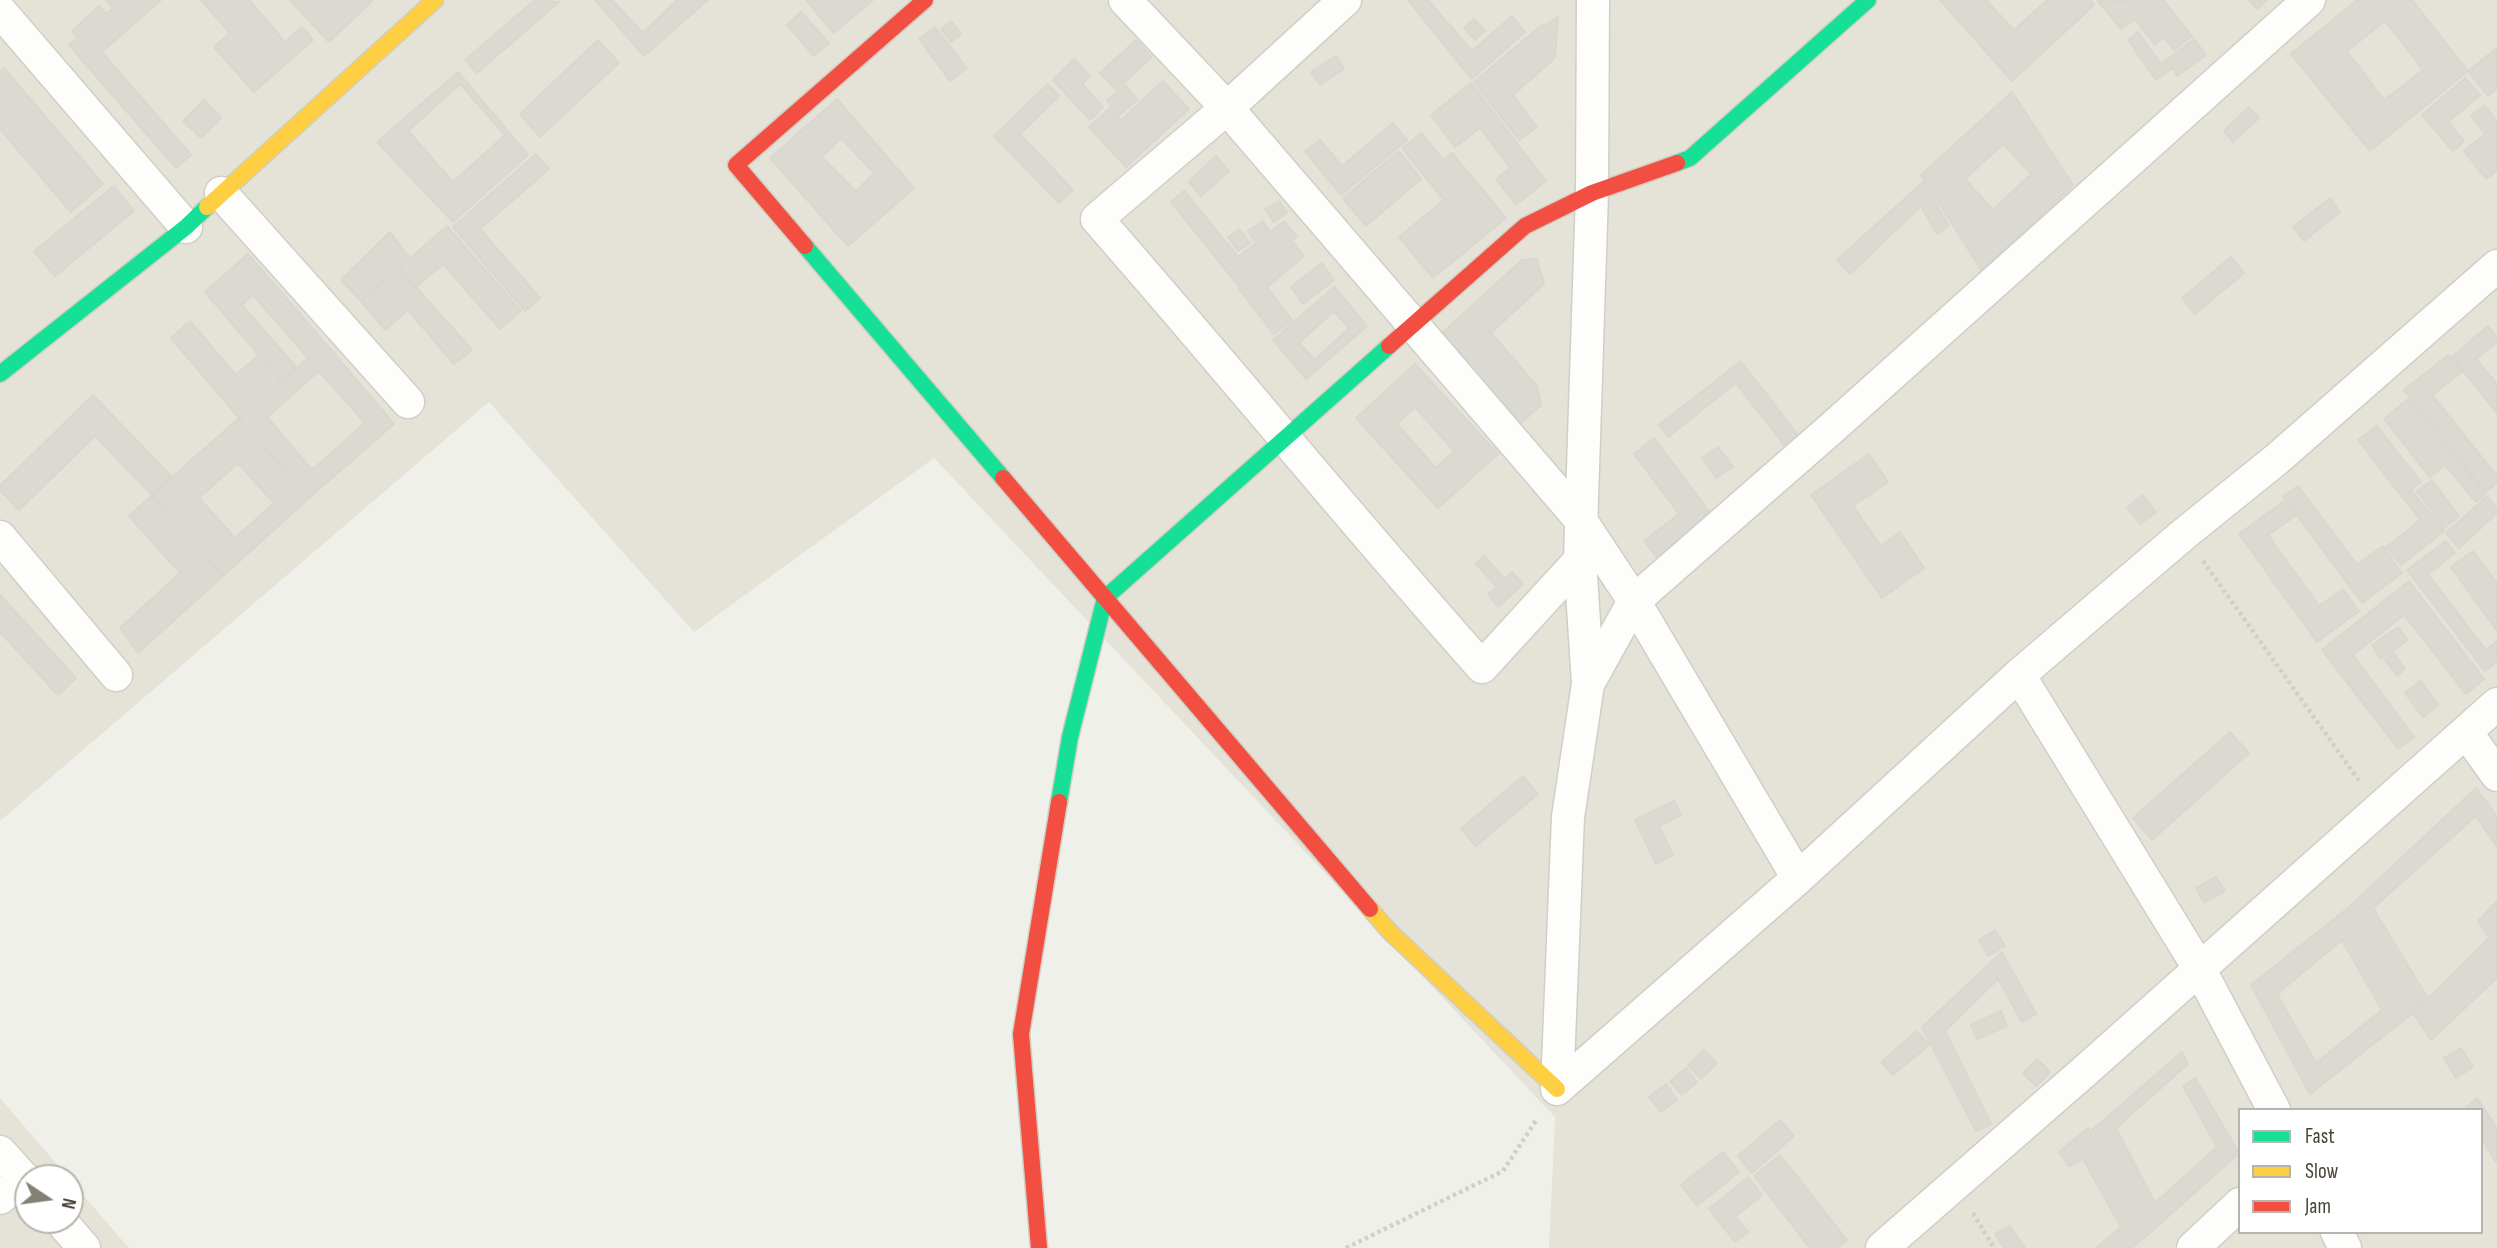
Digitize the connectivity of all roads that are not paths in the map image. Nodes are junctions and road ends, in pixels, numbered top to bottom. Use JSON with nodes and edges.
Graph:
{"nodes":[{"id":1,"x":435,"y":0,"type":"edge"},
{"id":2,"x":925,"y":0,"type":"edge"},
{"id":3,"x":1125,"y":0,"type":"edge"},
{"id":4,"x":1345,"y":0,"type":"edge"},
{"id":5,"x":1593,"y":0,"type":"edge"},
{"id":6,"x":1868,"y":0,"type":"edge"},
{"id":7,"x":2309,"y":0,"type":"edge"},
{"id":8,"x":0,"y":11,"type":"edge"},
{"id":9,"x":1227,"y":108,"type":"junction"},
{"id":10,"x":221,"y":193,"type":"junction"},
{"id":11,"x":1592,"y":193,"type":"junction"},
{"id":12,"x":186,"y":227,"type":"junction"},
{"id":13,"x":2497,"y":266,"type":"edge"},
{"id":14,"x":1414,"y":324,"type":"junction"},
{"id":15,"x":0,"y":374,"type":"edge"},
{"id":16,"x":408,"y":402,"type":"dead end"},
{"id":17,"x":1285,"y":438,"type":"junction"},
{"id":18,"x":1580,"y":519,"type":"junction"},
{"id":19,"x":0,"y":537,"type":"edge"},
{"id":20,"x":1580,"y":560,"type":"junction"},
{"id":21,"x":1105,"y":598,"type":"junction"},
{"id":22,"x":1634,"y":601,"type":"junction"},
{"id":23,"x":116,"y":675,"type":"dead end"},
{"id":24,"x":2019,"y":675,"type":"junction"},
{"id":25,"x":1588,"y":684,"type":"junction"},
{"id":26,"x":2497,"y":704,"type":"edge"},
{"id":27,"x":2466,"y":732,"type":"junction"},
{"id":28,"x":2497,"y":775,"type":"edge"},
{"id":29,"x":1798,"y":878,"type":"junction"},
{"id":30,"x":2199,"y":968,"type":"junction"},
{"id":31,"x":1557,"y":1089,"type":"junction"},
{"id":32,"x":2273,"y":1108,"type":"edge"},
{"id":33,"x":0,"y":1152,"type":"edge"},
{"id":34,"x":14,"y":1167,"type":"edge"},
{"id":35,"x":2238,"y":1206,"type":"edge"},
{"id":36,"x":72,"y":1234,"type":"edge"},
{"id":37,"x":84,"y":1248,"type":"edge"},
{"id":38,"x":1039,"y":1248,"type":"edge"},
{"id":39,"x":1882,"y":1248,"type":"edge"},
{"id":40,"x":2193,"y":1248,"type":"edge"}],
"edges":[{"from":1,"to":10,"type":"street"},
{"from":2,"to":21,"type":"street"},
{"from":3,"to":9,"type":"street"},
{"from":4,"to":9,"type":"street"},
{"from":5,"to":11,"type":"street"},
{"from":6,"to":11,"type":"street"},
{"from":7,"to":22,"type":"street"},
{"from":8,"to":12,"type":"street"},
{"from":9,"to":14,"type":"street"},
{"from":9,"to":17,"type":"street"},
{"from":10,"to":12,"type":"street"},
{"from":10,"to":16,"type":"street"},
{"from":11,"to":14,"type":"street"},
{"from":11,"to":18,"type":"street"},
{"from":12,"to":15,"type":"street"},
{"from":13,"to":24,"type":"street"},
{"from":14,"to":17,"type":"street"},
{"from":14,"to":18,"type":"street"},
{"from":17,"to":20,"type":"street"},
{"from":17,"to":21,"type":"street"},
{"from":18,"to":20,"type":"street"},
{"from":18,"to":22,"type":"street"},
{"from":19,"to":23,"type":"street"},
{"from":20,"to":25,"type":"street"},
{"from":21,"to":31,"type":"street"},
{"from":21,"to":38,"type":"street"},
{"from":22,"to":25,"type":"street"},
{"from":22,"to":29,"type":"street"},
{"from":24,"to":29,"type":"street"},
{"from":24,"to":30,"type":"street"},
{"from":25,"to":31,"type":"street"},
{"from":26,"to":27,"type":"street"},
{"from":27,"to":28,"type":"street"},
{"from":27,"to":30,"type":"street"},
{"from":29,"to":31,"type":"street"},
{"from":30,"to":32,"type":"street"},
{"from":30,"to":39,"type":"street"},
{"from":33,"to":34,"type":"street"},
{"from":35,"to":40,"type":"street"},
{"from":36,"to":37,"type":"street"}]}
